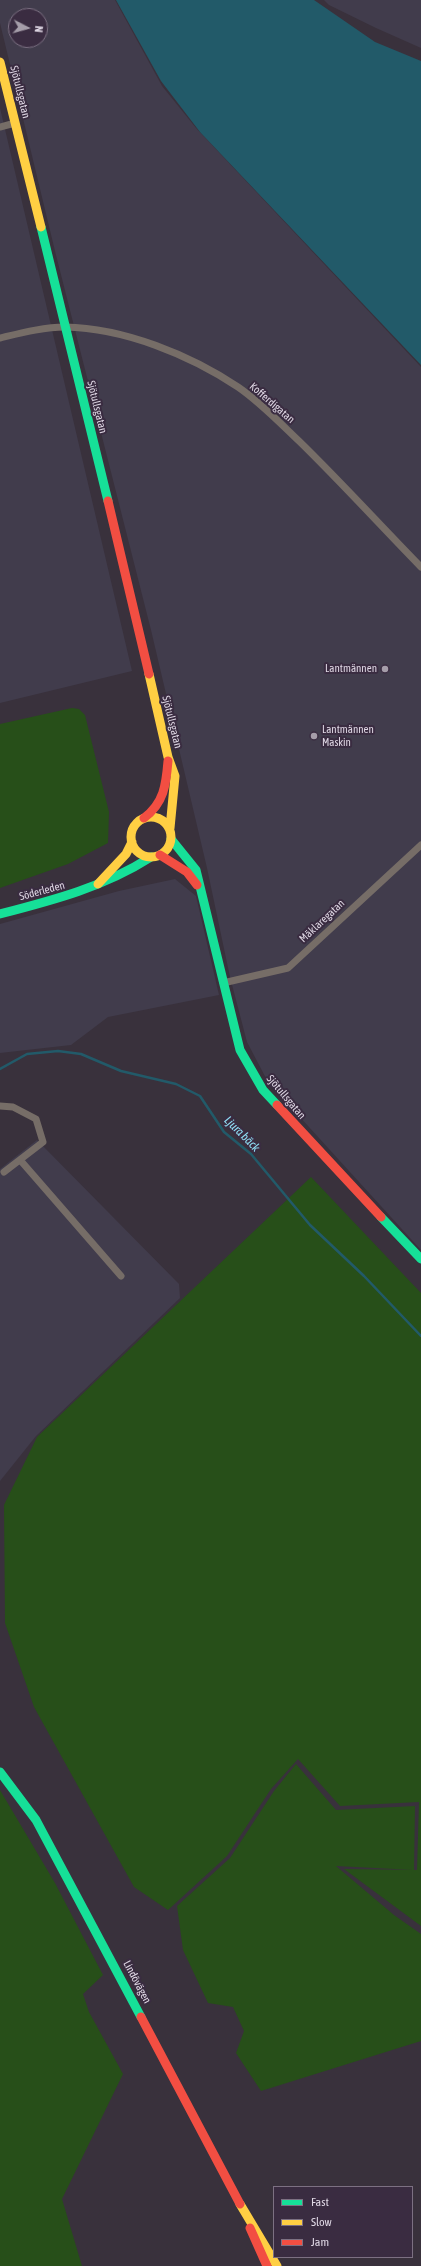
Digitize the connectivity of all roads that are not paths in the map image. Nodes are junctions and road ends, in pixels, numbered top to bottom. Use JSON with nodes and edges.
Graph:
{"nodes":[{"id":1,"x":0,"y":62,"type":"edge"},
{"id":2,"x":15,"y":123,"type":"junction"},
{"id":3,"x":0,"y":127,"type":"edge"},
{"id":4,"x":65,"y":327,"type":"junction"},
{"id":5,"x":0,"y":338,"type":"edge"},
{"id":6,"x":421,"y":567,"type":"edge"},
{"id":7,"x":168,"y":757,"type":"junction"},
{"id":8,"x":143,"y":819,"type":"junction"},
{"id":9,"x":170,"y":828,"type":"junction"},
{"id":10,"x":171,"y":839,"type":"junction"},
{"id":11,"x":132,"y":842,"type":"junction"},
{"id":12,"x":421,"y":845,"type":"edge"},
{"id":13,"x":155,"y":856,"type":"junction"},
{"id":14,"x":198,"y":887,"type":"junction"},
{"id":15,"x":90,"y":890,"type":"junction"},
{"id":16,"x":0,"y":914,"type":"edge"},
{"id":17,"x":222,"y":983,"type":"junction"},
{"id":18,"x":0,"y":1106,"type":"edge"},
{"id":19,"x":21,"y":1161,"type":"junction"},
{"id":20,"x":4,"y":1172,"type":"dead end"},
{"id":21,"x":421,"y":1259,"type":"edge"},
{"id":22,"x":121,"y":1276,"type":"dead end"},
{"id":23,"x":0,"y":1772,"type":"edge"},
{"id":24,"x":243,"y":2209,"type":"junction"},
{"id":25,"x":267,"y":2266,"type":"edge"},
{"id":26,"x":277,"y":2266,"type":"edge"}],
"edges":[{"from":1,"to":2,"type":"main road","name":"Sjötullsgatan"},
{"from":2,"to":3,"type":"street"},
{"from":2,"to":4,"type":"main road","name":"Sjötullsgatan"},
{"from":4,"to":5,"type":"street","name":"Kofferdigatan"},
{"from":4,"to":6,"type":"street","name":"Kofferdigatan"},
{"from":4,"to":7,"type":"main road","name":"Sjötullsgatan"},
{"from":7,"to":8,"type":"main road","name":"Sjötullsgatan"},
{"from":7,"to":9,"type":"main road","name":"Sjötullsgatan"},
{"from":8,"to":9,"type":"main road"},
{"from":8,"to":11,"type":"main road"},
{"from":9,"to":10,"type":"main road"},
{"from":10,"to":13,"type":"main road"},
{"from":10,"to":14,"type":"main road","name":"Sjötullsgatan"},
{"from":11,"to":13,"type":"main road"},
{"from":11,"to":15,"type":"main road","name":"Söderleden"},
{"from":12,"to":17,"type":"street","name":"Mäklaregatan"},
{"from":13,"to":14,"type":"main road","name":"Sjötullsgatan"},
{"from":13,"to":15,"type":"main road","name":"Söderleden"},
{"from":14,"to":17,"type":"main road","name":"Sjötullsgatan"},
{"from":15,"to":16,"type":"main road","name":"Söderleden"},
{"from":17,"to":21,"type":"main road","name":"Sjötullsgatan"},
{"from":18,"to":19,"type":"street"},
{"from":19,"to":20,"type":"street"},
{"from":19,"to":22,"type":"street"},
{"from":23,"to":24,"type":"main road","name":"Lindövägen"},
{"from":24,"to":25,"type":"main road","name":"Lindövägen"},
{"from":24,"to":26,"type":"main road","name":"Lindövägen"}]}
